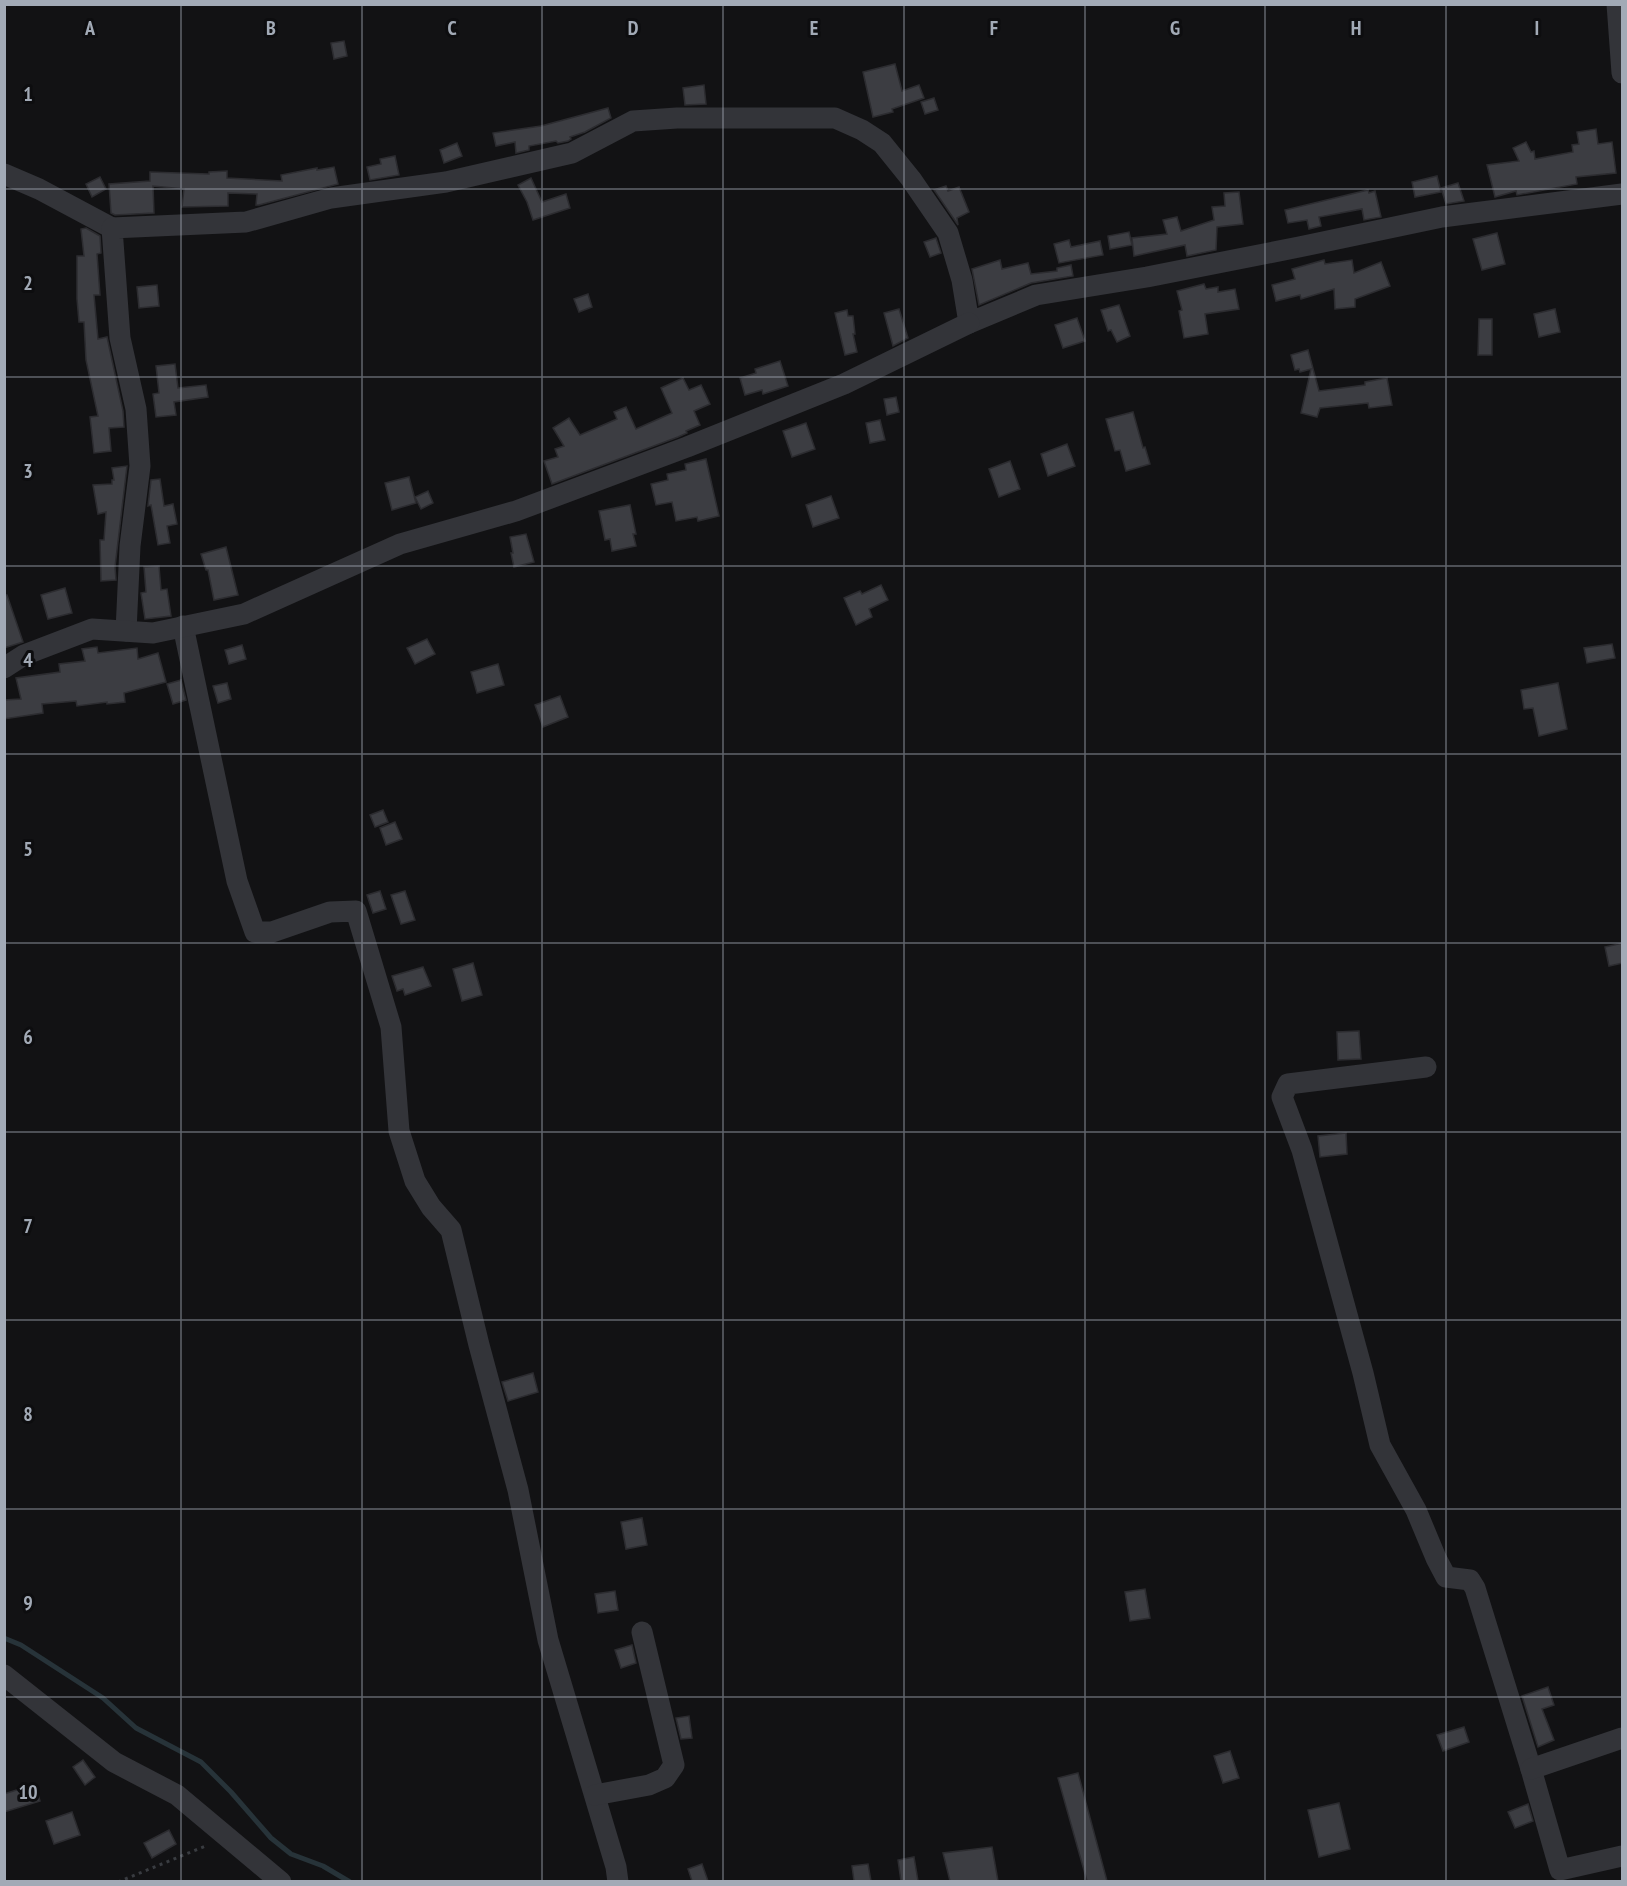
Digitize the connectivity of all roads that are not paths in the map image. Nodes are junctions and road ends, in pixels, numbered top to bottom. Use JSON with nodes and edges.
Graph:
{"nodes":[{"id":1,"x":1617,"y":4,"type":"edge"},
{"id":2,"x":1623,"y":73,"type":"edge"},
{"id":3,"x":4,"y":174,"type":"edge"},
{"id":4,"x":1623,"y":194,"type":"edge"},
{"id":5,"x":112,"y":228,"type":"junction"},
{"id":6,"x":969,"y":323,"type":"junction"},
{"id":7,"x":183,"y":626,"type":"junction"},
{"id":8,"x":126,"y":631,"type":"junction"},
{"id":9,"x":4,"y":668,"type":"edge"},
{"id":10,"x":1426,"y":1066,"type":"dead end"},
{"id":11,"x":642,"y":1632,"type":"dead end"},
{"id":12,"x":4,"y":1675,"type":"edge"},
{"id":13,"x":1623,"y":1738,"type":"edge"},
{"id":14,"x":1531,"y":1769,"type":"junction"},
{"id":15,"x":595,"y":1795,"type":"junction"},
{"id":16,"x":1623,"y":1856,"type":"edge"},
{"id":17,"x":1556,"y":1876,"type":"edge"},
{"id":18,"x":281,"y":1881,"type":"edge"},
{"id":19,"x":618,"y":1881,"type":"edge"}],
"edges":[{"from":1,"to":2,"type":"street"},
{"from":3,"to":5,"type":"street"},
{"from":4,"to":6,"type":"street"},
{"from":5,"to":6,"type":"street"},
{"from":5,"to":8,"type":"street"},
{"from":6,"to":7,"type":"street"},
{"from":7,"to":8,"type":"street"},
{"from":7,"to":15,"type":"street"},
{"from":8,"to":9,"type":"street"},
{"from":10,"to":14,"type":"street"},
{"from":11,"to":15,"type":"street"},
{"from":12,"to":18,"type":"street"},
{"from":13,"to":14,"type":"street"},
{"from":14,"to":17,"type":"street"},
{"from":15,"to":19,"type":"street"},
{"from":16,"to":17,"type":"street"}]}
